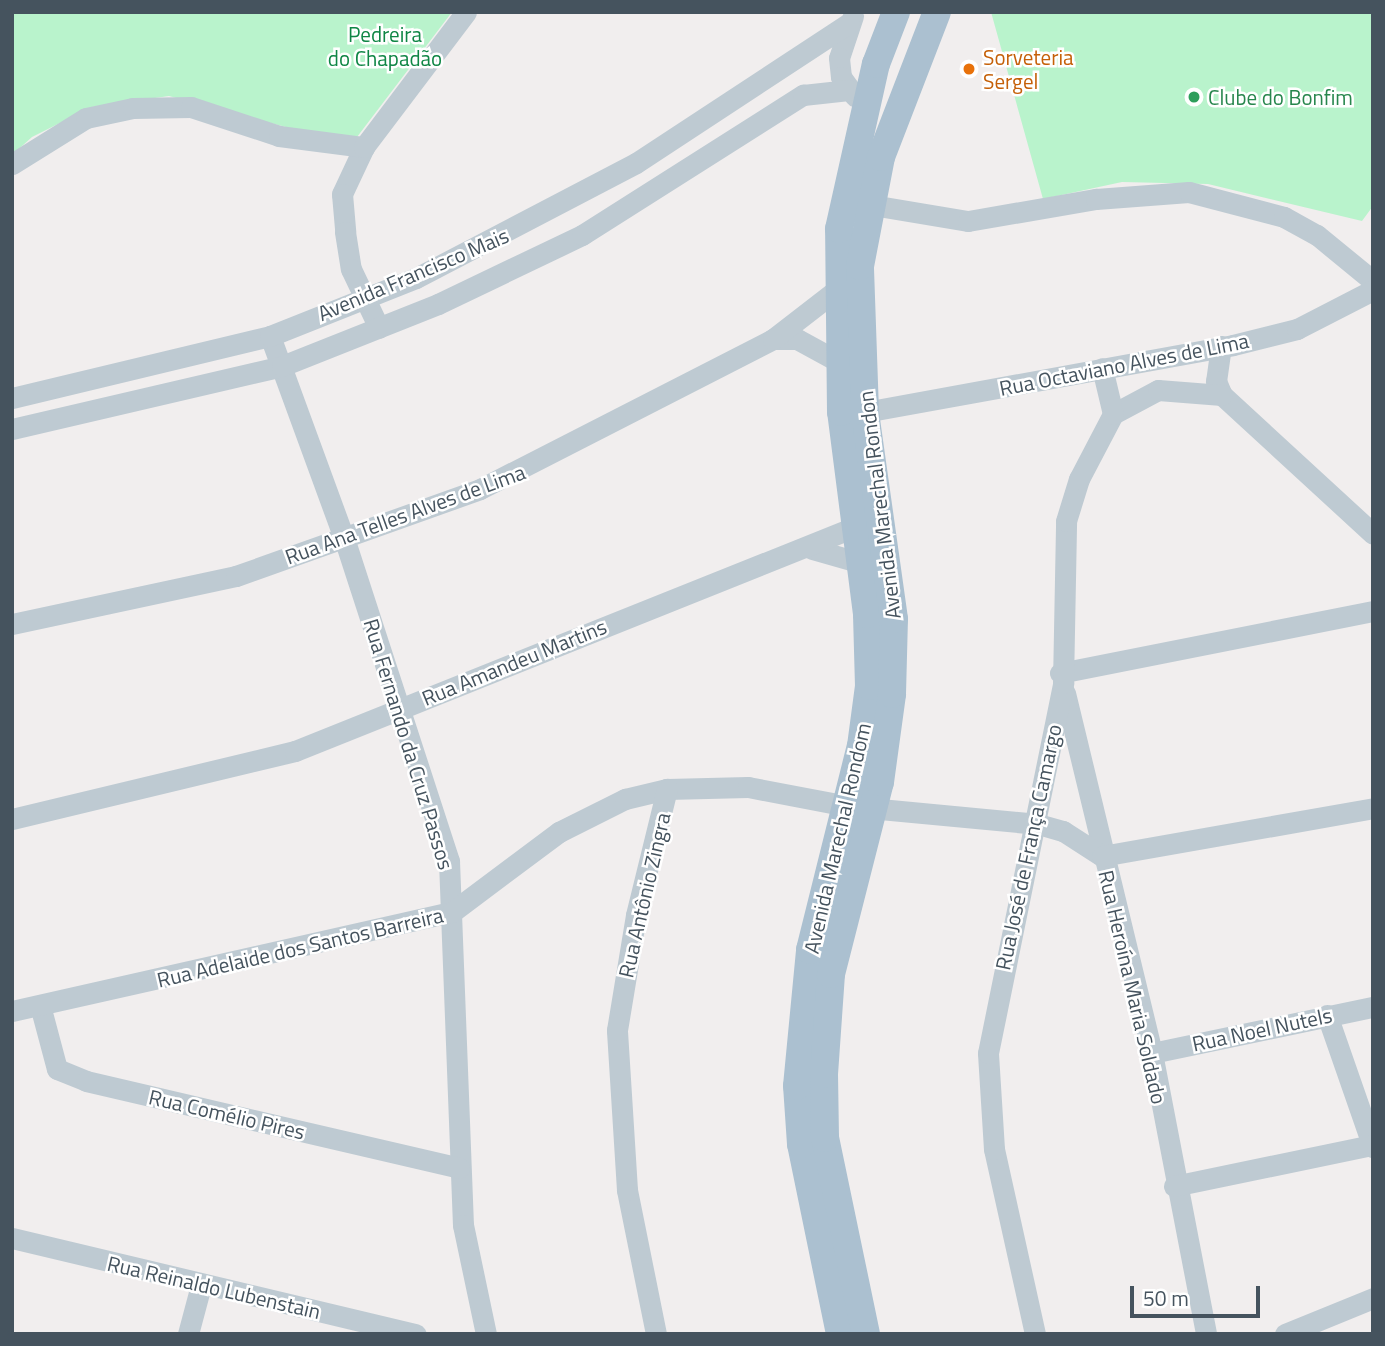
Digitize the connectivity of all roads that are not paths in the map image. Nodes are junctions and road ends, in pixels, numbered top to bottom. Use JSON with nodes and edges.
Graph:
{"nodes":[{"id":1,"x":466,"y":12,"type":"edge"},
{"id":2,"x":895,"y":12,"type":"edge"},
{"id":3,"x":853,"y":16,"type":"edge"},
{"id":4,"x":931,"y":16,"type":"edge"},
{"id":5,"x":858,"y":95,"type":"junction"},
{"id":6,"x":902,"y":95,"type":"junction"},
{"id":7,"x":364,"y":147,"type":"junction"},
{"id":8,"x":12,"y":164,"type":"edge"},
{"id":9,"x":872,"y":205,"type":"junction"},
{"id":10,"x":1373,"y":281,"type":"edge"},
{"id":11,"x":1373,"y":290,"type":"edge"},
{"id":12,"x":835,"y":291,"type":"junction"},
{"id":13,"x":363,"y":297,"type":"junction"},
{"id":14,"x":379,"y":328,"type":"junction"},
{"id":15,"x":270,"y":336,"type":"junction"},
{"id":16,"x":773,"y":340,"type":"junction"},
{"id":17,"x":1220,"y":346,"type":"junction"},
{"id":18,"x":839,"y":362,"type":"junction"},
{"id":19,"x":282,"y":366,"type":"junction"},
{"id":20,"x":1102,"y":368,"type":"junction"},
{"id":21,"x":1222,"y":395,"type":"junction"},
{"id":22,"x":12,"y":398,"type":"edge"},
{"id":23,"x":866,"y":412,"type":"junction"},
{"id":24,"x":1113,"y":414,"type":"junction"},
{"id":25,"x":12,"y":429,"type":"edge"},
{"id":26,"x":870,"y":522,"type":"junction"},
{"id":27,"x":1373,"y":534,"type":"edge"},
{"id":28,"x":344,"y":538,"type":"junction"},
{"id":29,"x":811,"y":548,"type":"junction"},
{"id":30,"x":861,"y":563,"type":"junction"},
{"id":31,"x":1373,"y":611,"type":"edge"},
{"id":32,"x":12,"y":624,"type":"edge"},
{"id":33,"x":1061,"y":678,"type":"junction"},
{"id":34,"x":399,"y":708,"type":"junction"},
{"id":35,"x":667,"y":789,"type":"junction"},
{"id":36,"x":861,"y":807,"type":"junction"},
{"id":37,"x":1373,"y":808,"type":"edge"},
{"id":38,"x":12,"y":819,"type":"edge"},
{"id":39,"x":1038,"y":824,"type":"junction"},
{"id":40,"x":1102,"y":856,"type":"junction"},
{"id":41,"x":452,"y":912,"type":"junction"},
{"id":42,"x":1373,"y":1007,"type":"edge"},
{"id":43,"x":41,"y":1009,"type":"junction"},
{"id":44,"x":12,"y":1012,"type":"edge"},
{"id":45,"x":1327,"y":1015,"type":"junction"},
{"id":46,"x":1152,"y":1053,"type":"junction"},
{"id":47,"x":1372,"y":1146,"type":"edge"},
{"id":48,"x":459,"y":1168,"type":"junction"},
{"id":49,"x":1174,"y":1186,"type":"junction"},
{"id":50,"x":12,"y":1238,"type":"edge"},
{"id":51,"x":201,"y":1285,"type":"junction"},
{"id":52,"x":1373,"y":1298,"type":"edge"},
{"id":53,"x":188,"y":1334,"type":"edge"},
{"id":54,"x":416,"y":1334,"type":"edge"},
{"id":55,"x":486,"y":1334,"type":"edge"},
{"id":56,"x":656,"y":1334,"type":"edge"},
{"id":57,"x":840,"y":1334,"type":"edge"},
{"id":58,"x":866,"y":1334,"type":"edge"},
{"id":59,"x":1035,"y":1334,"type":"edge"},
{"id":60,"x":1206,"y":1334,"type":"edge"},
{"id":61,"x":1285,"y":1334,"type":"edge"}],
"edges":[{"from":1,"to":7,"type":"street"},
{"from":2,"to":5,"type":"main road","name":"Avenida Marechal Rondom"},
{"from":3,"to":5,"type":"street"},
{"from":3,"to":13,"type":"street","name":"Avenida Francisco Mais"},
{"from":4,"to":6,"type":"main road","name":"Avenida Marechal Rondon"},
{"from":5,"to":6,"type":"main road"},
{"from":5,"to":12,"type":"main road","name":"Avenida Marechal Rondom"},
{"from":5,"to":14,"type":"street","name":"Avenida Francisco Mais"},
{"from":6,"to":9,"type":"main road","name":"Avenida Marechal Rondon"},
{"from":7,"to":8,"type":"street"},
{"from":7,"to":13,"type":"street"},
{"from":9,"to":10,"type":"street"},
{"from":9,"to":23,"type":"main road","name":"Avenida Marechal Rondon"},
{"from":11,"to":17,"type":"street","name":"Rua Octaviano Alves de Lima"},
{"from":12,"to":16,"type":"street","name":"Rua Ana Telles Alves de Lima"},
{"from":12,"to":18,"type":"main road","name":"Avenida Marechal Rondom"},
{"from":13,"to":14,"type":"street"},
{"from":13,"to":15,"type":"street","name":"Avenida Francisco Mais"},
{"from":14,"to":19,"type":"street","name":"Avenida Francisco Mais"},
{"from":15,"to":19,"type":"street","name":"Rua Fernando da Cruz Passos"},
{"from":15,"to":22,"type":"street","name":"Avenida Francisco Mais"},
{"from":16,"to":18,"type":"street"},
{"from":16,"to":28,"type":"street","name":"Rua Ana Telles Alves de Lima"},
{"from":17,"to":20,"type":"street","name":"Rua Octaviano Alves de Lima"},
{"from":17,"to":21,"type":"street"},
{"from":18,"to":26,"type":"main road","name":"Avenida Marechal Rondom"},
{"from":19,"to":25,"type":"street","name":"Avenida Francisco Mais"},
{"from":19,"to":28,"type":"street","name":"Rua Fernando da Cruz Passos"},
{"from":20,"to":23,"type":"street","name":"Rua Octaviano Alves de Lima"},
{"from":20,"to":24,"type":"street"},
{"from":21,"to":24,"type":"street"},
{"from":21,"to":27,"type":"street"},
{"from":23,"to":26,"type":"main road","name":"Avenida Marechal Rondon"},
{"from":24,"to":33,"type":"street","name":"Rua José de França Camargo"},
{"from":26,"to":29,"type":"street","name":"Rua Amandeu Martins"},
{"from":26,"to":30,"type":"main road","name":"Avenida Marechal Rondom"},
{"from":26,"to":36,"type":"main road","name":"Avenida Marechal Rondon"},
{"from":28,"to":32,"type":"street","name":"Rua Ana Telles Alves de Lima"},
{"from":28,"to":34,"type":"street","name":"Rua Fernando da Cruz Passos"},
{"from":29,"to":30,"type":"street"},
{"from":29,"to":34,"type":"street","name":"Rua Amandeu Martins"},
{"from":30,"to":36,"type":"main road","name":"Avenida Marechal Rondom"},
{"from":31,"to":33,"type":"street"},
{"from":33,"to":39,"type":"street","name":"Rua José de França Camargo"},
{"from":33,"to":40,"type":"street","name":"Rua Heroína Maria Soldado"},
{"from":34,"to":38,"type":"street","name":"Rua Amandeu Martins"},
{"from":34,"to":41,"type":"street","name":"Rua Fernando da Cruz Passos"},
{"from":35,"to":36,"type":"street","name":"Rua Adelaide dos Santos Barreira"},
{"from":35,"to":41,"type":"street","name":"Rua Adelaide dos Santos Barreira"},
{"from":35,"to":56,"type":"street","name":"Rua Antônio Zingra"},
{"from":36,"to":39,"type":"street","name":"Rua Adelaide dos Santos Barreira"},
{"from":36,"to":57,"type":"main road","name":"Avenida Marechal Rondom"},
{"from":36,"to":58,"type":"main road","name":"Avenida Marechal Rondon"},
{"from":37,"to":40,"type":"street"},
{"from":39,"to":40,"type":"street","name":"Rua Adelaide dos Santos Barreira"},
{"from":39,"to":59,"type":"street","name":"Rua José de França Camargo"},
{"from":40,"to":46,"type":"street","name":"Rua Heroína Maria Soldado"},
{"from":41,"to":43,"type":"street","name":"Rua Adelaide dos Santos Barreira"},
{"from":41,"to":48,"type":"street","name":"Rua Fernando da Cruz Passos"},
{"from":42,"to":45,"type":"street","name":"Rua Noel Nutels"},
{"from":43,"to":44,"type":"street","name":"Rua Adelaide dos Santos Barreira"},
{"from":43,"to":48,"type":"street","name":"Rua Comélio Pires"},
{"from":45,"to":46,"type":"street","name":"Rua Noel Nutels"},
{"from":45,"to":47,"type":"street"},
{"from":46,"to":49,"type":"street","name":"Rua Heroína Maria Soldado"},
{"from":47,"to":49,"type":"street"},
{"from":48,"to":55,"type":"street","name":"Rua Fernando da Cruz Passos"},
{"from":49,"to":60,"type":"street","name":"Rua Heroína Maria Soldado"},
{"from":50,"to":51,"type":"street","name":"Rua Reinaldo Lubenstain"},
{"from":51,"to":53,"type":"street"},
{"from":51,"to":54,"type":"street","name":"Rua Reinaldo Lubenstain"},
{"from":52,"to":61,"type":"street"}]}
